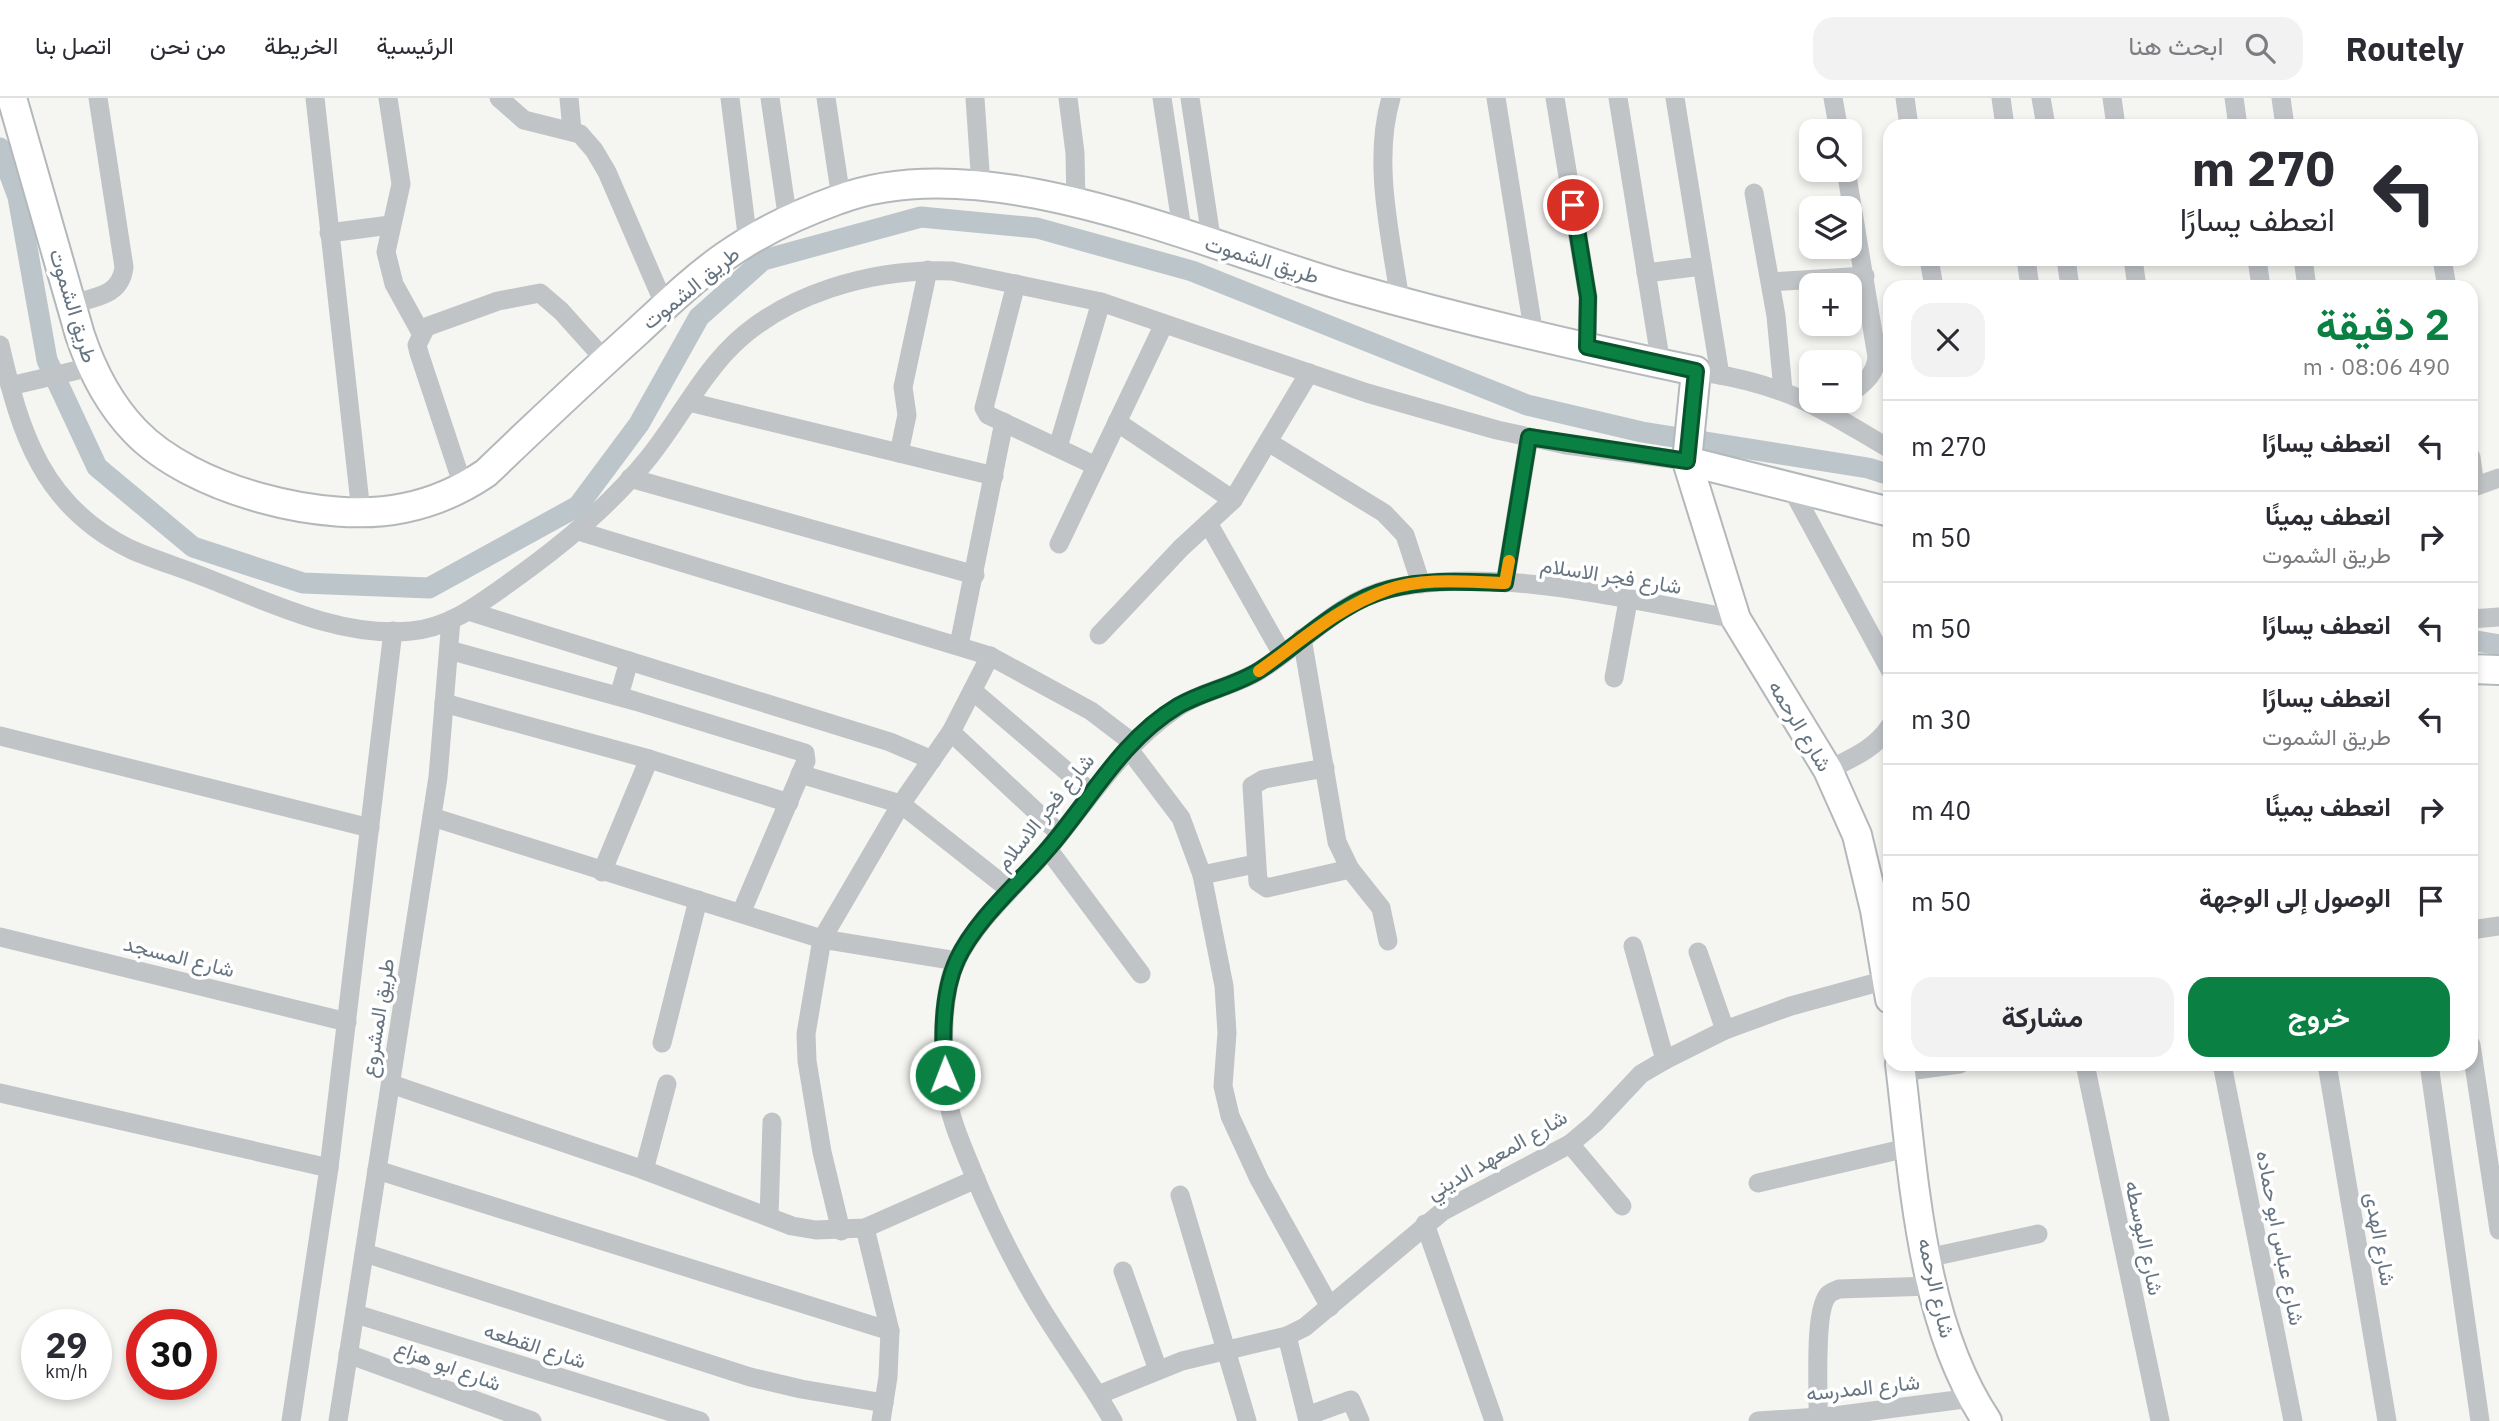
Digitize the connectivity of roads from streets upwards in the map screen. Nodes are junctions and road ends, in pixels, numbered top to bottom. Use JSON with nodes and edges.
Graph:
{"nodes":[{"id":1,"x":12,"y":98,"type":"edge"},
{"id":2,"x":98,"y":98,"type":"edge"},
{"id":3,"x":315,"y":98,"type":"edge"},
{"id":4,"x":388,"y":98,"type":"edge"},
{"id":5,"x":499,"y":98,"type":"edge"},
{"id":6,"x":569,"y":98,"type":"edge"},
{"id":7,"x":730,"y":98,"type":"edge"},
{"id":8,"x":770,"y":98,"type":"edge"},
{"id":9,"x":826,"y":98,"type":"edge"},
{"id":10,"x":975,"y":98,"type":"edge"},
{"id":11,"x":1068,"y":98,"type":"edge"},
{"id":12,"x":1162,"y":98,"type":"edge"},
{"id":13,"x":1190,"y":98,"type":"edge"},
{"id":14,"x":1391,"y":98,"type":"edge"},
{"id":15,"x":1496,"y":98,"type":"edge"},
{"id":16,"x":1555,"y":98,"type":"edge"},
{"id":17,"x":1618,"y":98,"type":"edge"},
{"id":18,"x":1675,"y":98,"type":"edge"},
{"id":19,"x":1833,"y":98,"type":"edge"},
{"id":20,"x":1905,"y":98,"type":"edge"},
{"id":21,"x":2001,"y":98,"type":"edge"},
{"id":22,"x":2041,"y":98,"type":"edge"},
{"id":23,"x":2112,"y":98,"type":"edge"},
{"id":24,"x":2234,"y":98,"type":"edge"},
{"id":25,"x":2281,"y":98,"type":"edge"},
{"id":26,"x":1837,"y":119,"type":"edge"},
{"id":27,"x":1908,"y":119,"type":"edge"},
{"id":28,"x":2004,"y":119,"type":"edge"},
{"id":29,"x":2045,"y":119,"type":"edge"},
{"id":30,"x":2115,"y":119,"type":"edge"},
{"id":31,"x":2237,"y":119,"type":"edge"},
{"id":32,"x":2284,"y":119,"type":"edge"},
{"id":33,"x":572,"y":130,"type":"junction"},
{"id":34,"x":1848,"y":182,"type":"edge"},
{"id":35,"x":981,"y":186,"type":"junction"},
{"id":36,"x":1754,"y":193,"type":"dead end"},
{"id":37,"x":841,"y":198,"type":"junction"},
{"id":38,"x":1076,"y":205,"type":"junction"},
{"id":39,"x":788,"y":221,"type":"junction"},
{"id":40,"x":390,"y":225,"type":"junction"},
{"id":41,"x":329,"y":233,"type":"junction"},
{"id":42,"x":1183,"y":236,"type":"junction"},
{"id":43,"x":748,"y":242,"type":"junction"},
{"id":44,"x":1212,"y":244,"type":"junction"},
{"id":45,"x":1702,"y":266,"type":"junction"},
{"id":46,"x":928,"y":270,"type":"junction"},
{"id":47,"x":1646,"y":273,"type":"junction"},
{"id":48,"x":1865,"y":276,"type":"junction"},
{"id":49,"x":1771,"y":282,"type":"junction"},
{"id":50,"x":1016,"y":284,"type":"junction"},
{"id":51,"x":1400,"y":301,"type":"junction"},
{"id":52,"x":1101,"y":302,"type":"junction"},
{"id":53,"x":71,"y":304,"type":"junction"},
{"id":54,"x":665,"y":306,"type":"junction"},
{"id":55,"x":1164,"y":324,"type":"junction"},
{"id":56,"x":421,"y":333,"type":"junction"},
{"id":57,"x":1534,"y":335,"type":"junction"},
{"id":58,"x":0,"y":345,"type":"edge"},
{"id":59,"x":1587,"y":347,"type":"junction"},
{"id":60,"x":605,"y":360,"type":"junction"},
{"id":61,"x":1661,"y":364,"type":"junction"},
{"id":62,"x":78,"y":370,"type":"junction"},
{"id":63,"x":1310,"y":373,"type":"junction"},
{"id":64,"x":1708,"y":373,"type":"junction"},
{"id":65,"x":12,"y":380,"type":"edge"},
{"id":66,"x":1862,"y":382,"type":"edge"},
{"id":67,"x":1783,"y":390,"type":"junction"},
{"id":68,"x":1799,"y":395,"type":"edge"},
{"id":69,"x":689,"y":402,"type":"junction"},
{"id":70,"x":1844,"y":413,"type":"edge"},
{"id":71,"x":8,"y":421,"type":"edge"},
{"id":72,"x":1004,"y":422,"type":"junction"},
{"id":73,"x":1117,"y":422,"type":"junction"},
{"id":74,"x":1529,"y":437,"type":"junction"},
{"id":75,"x":1270,"y":443,"type":"junction"},
{"id":76,"x":1883,"y":444,"type":"edge"},
{"id":77,"x":1058,"y":447,"type":"junction"},
{"id":78,"x":899,"y":453,"type":"junction"},
{"id":79,"x":1687,"y":454,"type":"junction"},
{"id":80,"x":1096,"y":466,"type":"junction"},
{"id":81,"x":994,"y":477,"type":"junction"},
{"id":82,"x":630,"y":478,"type":"junction"},
{"id":83,"x":2499,"y":478,"type":"edge"},
{"id":84,"x":1789,"y":484,"type":"junction"},
{"id":85,"x":2478,"y":485,"type":"edge"},
{"id":86,"x":464,"y":489,"type":"junction"},
{"id":87,"x":1233,"y":500,"type":"junction"},
{"id":88,"x":1883,"y":510,"type":"edge"},
{"id":89,"x":361,"y":512,"type":"junction"},
{"id":90,"x":1208,"y":523,"type":"junction"},
{"id":91,"x":579,"y":531,"type":"junction"},
{"id":92,"x":1059,"y":544,"type":"dead end"},
{"id":93,"x":975,"y":575,"type":"junction"},
{"id":94,"x":1505,"y":583,"type":"junction"},
{"id":95,"x":1421,"y":584,"type":"junction"},
{"id":96,"x":1628,"y":601,"type":"junction"},
{"id":97,"x":460,"y":615,"type":"junction"},
{"id":98,"x":2499,"y":617,"type":"edge"},
{"id":99,"x":2478,"y":618,"type":"edge"},
{"id":100,"x":1736,"y":619,"type":"junction"},
{"id":101,"x":393,"y":631,"type":"junction"},
{"id":102,"x":1099,"y":635,"type":"dead end"},
{"id":103,"x":1302,"y":638,"type":"junction"},
{"id":104,"x":959,"y":645,"type":"junction"},
{"id":105,"x":449,"y":649,"type":"junction"},
{"id":106,"x":1283,"y":654,"type":"junction"},
{"id":107,"x":990,"y":656,"type":"junction"},
{"id":108,"x":1883,"y":657,"type":"edge"},
{"id":109,"x":629,"y":661,"type":"junction"},
{"id":110,"x":2478,"y":669,"type":"edge"},
{"id":111,"x":2499,"y":670,"type":"edge"},
{"id":112,"x":1614,"y":678,"type":"dead end"},
{"id":113,"x":973,"y":691,"type":"junction"},
{"id":114,"x":619,"y":696,"type":"junction"},
{"id":115,"x":444,"y":703,"type":"junction"},
{"id":116,"x":951,"y":732,"type":"junction"},
{"id":117,"x":0,"y":736,"type":"edge"},
{"id":118,"x":1883,"y":736,"type":"edge"},
{"id":119,"x":1130,"y":746,"type":"junction"},
{"id":120,"x":649,"y":759,"type":"junction"},
{"id":121,"x":932,"y":760,"type":"junction"},
{"id":122,"x":1325,"y":768,"type":"junction"},
{"id":123,"x":1828,"y":770,"type":"junction"},
{"id":124,"x":800,"y":774,"type":"junction"},
{"id":125,"x":1092,"y":793,"type":"junction"},
{"id":126,"x":789,"y":803,"type":"junction"},
{"id":127,"x":901,"y":804,"type":"junction"},
{"id":128,"x":432,"y":817,"type":"junction"},
{"id":129,"x":370,"y":828,"type":"junction"},
{"id":130,"x":1054,"y":842,"type":"junction"},
{"id":131,"x":1255,"y":864,"type":"junction"},
{"id":132,"x":1350,"y":869,"type":"junction"},
{"id":133,"x":602,"y":872,"type":"junction"},
{"id":134,"x":1202,"y":875,"type":"junction"},
{"id":135,"x":1010,"y":890,"type":"junction"},
{"id":136,"x":698,"y":900,"type":"junction"},
{"id":137,"x":741,"y":913,"type":"junction"},
{"id":138,"x":2499,"y":926,"type":"edge"},
{"id":139,"x":2478,"y":929,"type":"edge"},
{"id":140,"x":0,"y":937,"type":"edge"},
{"id":141,"x":822,"y":939,"type":"junction"},
{"id":142,"x":1388,"y":941,"type":"dead end"},
{"id":143,"x":1633,"y":946,"type":"dead end"},
{"id":144,"x":1698,"y":952,"type":"dead end"},
{"id":145,"x":1883,"y":959,"type":"edge"},
{"id":146,"x":957,"y":961,"type":"junction"},
{"id":147,"x":1141,"y":974,"type":"dead end"},
{"id":148,"x":1883,"y":990,"type":"edge"},
{"id":149,"x":347,"y":1022,"type":"junction"},
{"id":150,"x":1725,"y":1030,"type":"junction"},
{"id":151,"x":662,"y":1043,"type":"dead end"},
{"id":152,"x":1665,"y":1060,"type":"junction"},
{"id":153,"x":1900,"y":1071,"type":"edge"},
{"id":154,"x":2086,"y":1071,"type":"edge"},
{"id":155,"x":2223,"y":1071,"type":"edge"},
{"id":156,"x":2328,"y":1071,"type":"edge"},
{"id":157,"x":2430,"y":1071,"type":"edge"},
{"id":158,"x":2475,"y":1071,"type":"edge"},
{"id":159,"x":391,"y":1084,"type":"junction"},
{"id":160,"x":667,"y":1084,"type":"dead end"},
{"id":161,"x":0,"y":1093,"type":"edge"},
{"id":162,"x":772,"y":1122,"type":"dead end"},
{"id":163,"x":1570,"y":1144,"type":"junction"},
{"id":164,"x":1911,"y":1147,"type":"junction"},
{"id":165,"x":329,"y":1168,"type":"junction"},
{"id":166,"x":377,"y":1170,"type":"junction"},
{"id":167,"x":644,"y":1170,"type":"junction"},
{"id":168,"x":976,"y":1179,"type":"junction"},
{"id":169,"x":1758,"y":1183,"type":"dead end"},
{"id":170,"x":1180,"y":1195,"type":"dead end"},
{"id":171,"x":1622,"y":1206,"type":"dead end"},
{"id":172,"x":769,"y":1217,"type":"junction"},
{"id":173,"x":1425,"y":1224,"type":"junction"},
{"id":174,"x":865,"y":1228,"type":"junction"},
{"id":175,"x":2499,"y":1230,"type":"edge"},
{"id":176,"x":841,"y":1231,"type":"junction"},
{"id":177,"x":2038,"y":1234,"type":"dead end"},
{"id":178,"x":365,"y":1253,"type":"junction"},
{"id":179,"x":1927,"y":1258,"type":"junction"},
{"id":180,"x":1123,"y":1271,"type":"dead end"},
{"id":181,"x":1932,"y":1286,"type":"junction"},
{"id":182,"x":1330,"y":1307,"type":"junction"},
{"id":183,"x":356,"y":1314,"type":"junction"},
{"id":184,"x":890,"y":1332,"type":"junction"},
{"id":185,"x":1287,"y":1336,"type":"junction"},
{"id":186,"x":1225,"y":1350,"type":"junction"},
{"id":187,"x":348,"y":1354,"type":"junction"},
{"id":188,"x":1158,"y":1370,"type":"junction"},
{"id":189,"x":1098,"y":1395,"type":"junction"},
{"id":190,"x":1979,"y":1410,"type":"edge"},
{"id":191,"x":882,"y":1412,"type":"edge"},
{"id":192,"x":1308,"y":1418,"type":"edge"},
{"id":193,"x":1829,"y":1418,"type":"edge"},
{"id":194,"x":1110,"y":1419,"type":"edge"},
{"id":195,"x":1785,"y":1420,"type":"edge"},
{"id":196,"x":292,"y":1421,"type":"edge"},
{"id":197,"x":338,"y":1421,"type":"edge"},
{"id":198,"x":533,"y":1421,"type":"edge"},
{"id":199,"x":700,"y":1421,"type":"edge"},
{"id":200,"x":1247,"y":1421,"type":"edge"},
{"id":201,"x":1360,"y":1421,"type":"edge"},
{"id":202,"x":1494,"y":1421,"type":"edge"},
{"id":203,"x":1758,"y":1421,"type":"edge"},
{"id":204,"x":2160,"y":1421,"type":"edge"},
{"id":205,"x":2292,"y":1421,"type":"edge"},
{"id":206,"x":2387,"y":1421,"type":"edge"},
{"id":207,"x":2480,"y":1421,"type":"edge"}],
"edges":[{"from":1,"to":53,"type":"street","name":"طريق الشموت"},
{"from":2,"to":53,"type":"street"},
{"from":3,"to":41,"type":"street"},
{"from":4,"to":40,"type":"street"},
{"from":5,"to":33,"type":"street"},
{"from":6,"to":33,"type":"street"},
{"from":7,"to":43,"type":"street"},
{"from":8,"to":39,"type":"street"},
{"from":9,"to":37,"type":"street"},
{"from":10,"to":35,"type":"street"},
{"from":11,"to":38,"type":"street"},
{"from":12,"to":42,"type":"street"},
{"from":13,"to":44,"type":"street"},
{"from":14,"to":51,"type":"street"},
{"from":15,"to":57,"type":"street"},
{"from":16,"to":59,"type":"street"},
{"from":17,"to":47,"type":"street"},
{"from":18,"to":45,"type":"street"},
{"from":19,"to":26,"type":"street"},
{"from":20,"to":27,"type":"street"},
{"from":21,"to":28,"type":"street"},
{"from":22,"to":29,"type":"street"},
{"from":23,"to":30,"type":"street"},
{"from":24,"to":31,"type":"street"},
{"from":25,"to":32,"type":"street"},
{"from":33,"to":54,"type":"street"},
{"from":34,"to":48,"type":"street"},
{"from":35,"to":37,"type":"street","name":"طريق الشموت"},
{"from":35,"to":38,"type":"street","name":"طريق الشموت"},
{"from":36,"to":49,"type":"street"},
{"from":37,"to":39,"type":"street","name":"طريق الشموت"},
{"from":38,"to":42,"type":"street","name":"طريق الشموت"},
{"from":39,"to":43,"type":"street","name":"طريق الشموت"},
{"from":40,"to":41,"type":"street"},
{"from":40,"to":56,"type":"street"},
{"from":41,"to":89,"type":"street"},
{"from":42,"to":44,"type":"street","name":"طريق الشموت"},
{"from":43,"to":54,"type":"street","name":"طريق الشموت"},
{"from":44,"to":51,"type":"street","name":"طريق الشموت"},
{"from":45,"to":47,"type":"street"},
{"from":45,"to":64,"type":"street"},
{"from":46,"to":50,"type":"street"},
{"from":46,"to":69,"type":"street"},
{"from":46,"to":78,"type":"street"},
{"from":47,"to":61,"type":"street"},
{"from":48,"to":49,"type":"street"},
{"from":48,"to":66,"type":"street"},
{"from":49,"to":67,"type":"street"},
{"from":50,"to":52,"type":"street"},
{"from":50,"to":72,"type":"street"},
{"from":51,"to":57,"type":"street","name":"طريق الشموت"},
{"from":52,"to":55,"type":"street"},
{"from":52,"to":77,"type":"street"},
{"from":53,"to":62,"type":"street","name":"طريق الشموت"},
{"from":54,"to":60,"type":"street","name":"طريق الشموت"},
{"from":55,"to":63,"type":"street"},
{"from":55,"to":73,"type":"street"},
{"from":56,"to":60,"type":"street"},
{"from":56,"to":86,"type":"street"},
{"from":57,"to":59,"type":"street","name":"طريق الشموت"},
{"from":58,"to":65,"type":"street"},
{"from":59,"to":61,"type":"street","name":"طريق الشموت"},
{"from":60,"to":86,"type":"street","name":"طريق الشموت"},
{"from":61,"to":64,"type":"street","name":"طريق الشموت"},
{"from":62,"to":65,"type":"street"},
{"from":62,"to":89,"type":"street","name":"طريق الشموت"},
{"from":63,"to":74,"type":"street"},
{"from":63,"to":75,"type":"street"},
{"from":64,"to":67,"type":"street"},
{"from":64,"to":79,"type":"street"},
{"from":65,"to":71,"type":"street"},
{"from":67,"to":68,"type":"street"},
{"from":69,"to":78,"type":"street"},
{"from":69,"to":82,"type":"street"},
{"from":70,"to":76,"type":"street"},
{"from":71,"to":101,"type":"street"},
{"from":72,"to":77,"type":"street"},
{"from":72,"to":81,"type":"street"},
{"from":73,"to":80,"type":"street"},
{"from":73,"to":87,"type":"street"},
{"from":74,"to":79,"type":"street"},
{"from":74,"to":94,"type":"street"},
{"from":75,"to":87,"type":"street"},
{"from":75,"to":95,"type":"street"},
{"from":77,"to":80,"type":"street"},
{"from":78,"to":81,"type":"street"},
{"from":79,"to":84,"type":"street"},
{"from":79,"to":100,"type":"street","name":"شارع الرحمه"},
{"from":80,"to":92,"type":"street"},
{"from":81,"to":93,"type":"street"},
{"from":82,"to":91,"type":"street"},
{"from":82,"to":93,"type":"street"},
{"from":83,"to":85,"type":"street"},
{"from":84,"to":88,"type":"street"},
{"from":84,"to":108,"type":"street"},
{"from":86,"to":89,"type":"street","name":"طريق الشموت"},
{"from":87,"to":90,"type":"street"},
{"from":90,"to":102,"type":"street"},
{"from":90,"to":106,"type":"street"},
{"from":91,"to":97,"type":"street"},
{"from":91,"to":104,"type":"street"},
{"from":93,"to":104,"type":"street"},
{"from":94,"to":95,"type":"street","name":"شارع فجر الاسلام"},
{"from":94,"to":96,"type":"street","name":"شارع فجر الاسلام"},
{"from":95,"to":103,"type":"street","name":"شارع فجر الاسلام"},
{"from":96,"to":100,"type":"street","name":"شارع فجر الاسلام"},
{"from":96,"to":112,"type":"street"},
{"from":97,"to":101,"type":"street"},
{"from":97,"to":105,"type":"street","name":"طريق المشروع"},
{"from":97,"to":109,"type":"street"},
{"from":98,"to":99,"type":"street"},
{"from":100,"to":123,"type":"street","name":"شارع الرحمه"},
{"from":101,"to":129,"type":"street","name":"طريق المشروع"},
{"from":103,"to":106,"type":"street","name":"شارع فجر الاسلام"},
{"from":103,"to":122,"type":"street"},
{"from":104,"to":107,"type":"street"},
{"from":105,"to":114,"type":"street"},
{"from":105,"to":115,"type":"street","name":"طريق المشروع"},
{"from":106,"to":119,"type":"street","name":"شارع فجر الاسلام"},
{"from":107,"to":113,"type":"street"},
{"from":107,"to":119,"type":"street"},
{"from":109,"to":114,"type":"street"},
{"from":109,"to":121,"type":"street"},
{"from":110,"to":111,"type":"street"},
{"from":113,"to":116,"type":"street"},
{"from":113,"to":125,"type":"street"},
{"from":114,"to":124,"type":"street"},
{"from":115,"to":120,"type":"street"},
{"from":115,"to":128,"type":"street","name":"طريق المشروع"},
{"from":116,"to":121,"type":"street"},
{"from":116,"to":130,"type":"street"},
{"from":117,"to":129,"type":"street"},
{"from":118,"to":123,"type":"street"},
{"from":119,"to":125,"type":"street","name":"شارع فجر الاسلام"},
{"from":119,"to":134,"type":"street"},
{"from":120,"to":126,"type":"street"},
{"from":120,"to":133,"type":"street"},
{"from":121,"to":127,"type":"street"},
{"from":122,"to":131,"type":"street"},
{"from":122,"to":132,"type":"street"},
{"from":123,"to":145,"type":"street","name":"شارع الرحمه"},
{"from":124,"to":126,"type":"street"},
{"from":124,"to":127,"type":"street"},
{"from":125,"to":130,"type":"street","name":"شارع فجر الاسلام"},
{"from":126,"to":137,"type":"street"},
{"from":127,"to":135,"type":"street"},
{"from":127,"to":141,"type":"street"},
{"from":128,"to":133,"type":"street"},
{"from":128,"to":159,"type":"street","name":"طريق المشروع"},
{"from":129,"to":149,"type":"street","name":"طريق المشروع"},
{"from":130,"to":135,"type":"street","name":"شارع فجر الاسلام"},
{"from":130,"to":147,"type":"street"},
{"from":131,"to":132,"type":"street"},
{"from":131,"to":134,"type":"street"},
{"from":132,"to":142,"type":"street"},
{"from":133,"to":136,"type":"street"},
{"from":134,"to":182,"type":"street"},
{"from":135,"to":146,"type":"street","name":"شارع فجر الاسلام"},
{"from":136,"to":137,"type":"street"},
{"from":136,"to":151,"type":"street"},
{"from":137,"to":141,"type":"street"},
{"from":138,"to":139,"type":"street"},
{"from":140,"to":149,"type":"street","name":"شارع المسجد"},
{"from":141,"to":146,"type":"street"},
{"from":141,"to":176,"type":"street"},
{"from":143,"to":152,"type":"street"},
{"from":144,"to":150,"type":"street"},
{"from":146,"to":168,"type":"street","name":"شارع فجر الاسلام"},
{"from":148,"to":150,"type":"street","name":"شارع المعهد الديني"},
{"from":149,"to":165,"type":"street","name":"طريق المشروع"},
{"from":150,"to":152,"type":"street","name":"شارع المعهد الديني"},
{"from":152,"to":163,"type":"street","name":"شارع المعهد الديني"},
{"from":153,"to":164,"type":"street","name":"شارع الرحمه"},
{"from":154,"to":204,"type":"street","name":"شارع البوسطه"},
{"from":155,"to":205,"type":"street","name":"شارع عباس ابو حماده"},
{"from":156,"to":206,"type":"street","name":"شارع الهدى"},
{"from":157,"to":207,"type":"street"},
{"from":158,"to":175,"type":"street"},
{"from":159,"to":166,"type":"street","name":"طريق المشروع"},
{"from":159,"to":167,"type":"street"},
{"from":160,"to":167,"type":"street"},
{"from":161,"to":165,"type":"street"},
{"from":162,"to":172,"type":"street"},
{"from":163,"to":171,"type":"street"},
{"from":163,"to":173,"type":"street","name":"شارع المعهد الديني"},
{"from":164,"to":169,"type":"street"},
{"from":164,"to":179,"type":"street","name":"شارع الرحمه"},
{"from":165,"to":196,"type":"street","name":"طريق المشروع"},
{"from":166,"to":178,"type":"street","name":"طريق المشروع"},
{"from":166,"to":184,"type":"street"},
{"from":167,"to":172,"type":"street"},
{"from":168,"to":174,"type":"street"},
{"from":168,"to":189,"type":"street","name":"شارع فجر الاسلام"},
{"from":170,"to":186,"type":"street"},
{"from":172,"to":176,"type":"street"},
{"from":173,"to":182,"type":"street","name":"شارع المعهد الديني"},
{"from":173,"to":202,"type":"street"},
{"from":174,"to":176,"type":"street"},
{"from":174,"to":184,"type":"street"},
{"from":177,"to":179,"type":"street"},
{"from":178,"to":183,"type":"street","name":"طريق المشروع"},
{"from":178,"to":191,"type":"street"},
{"from":179,"to":181,"type":"street","name":"شارع الرحمه"},
{"from":180,"to":188,"type":"street"},
{"from":181,"to":190,"type":"street","name":"شارع الرحمه"},
{"from":181,"to":193,"type":"street"},
{"from":182,"to":185,"type":"street","name":"شارع المعهد الديني"},
{"from":183,"to":187,"type":"street","name":"طريق المشروع"},
{"from":183,"to":199,"type":"street","name":"شارع القطعه"},
{"from":184,"to":191,"type":"street"},
{"from":185,"to":186,"type":"street","name":"شارع المعهد الديني"},
{"from":185,"to":192,"type":"street"},
{"from":186,"to":188,"type":"street","name":"شارع المعهد الديني"},
{"from":186,"to":200,"type":"street"},
{"from":187,"to":197,"type":"street","name":"طريق المشروع"},
{"from":187,"to":198,"type":"street","name":"شارع ابو هزاع"},
{"from":188,"to":189,"type":"street","name":"شارع المعهد الديني"},
{"from":189,"to":194,"type":"street","name":"شارع فجر الاسلام"},
{"from":190,"to":193,"type":"street","name":"شارع المدرسه"},
{"from":192,"to":201,"type":"street"},
{"from":193,"to":195,"type":"street","name":"شارع المدرسه"},
{"from":195,"to":203,"type":"street","name":"شارع المدرسه"}]}
